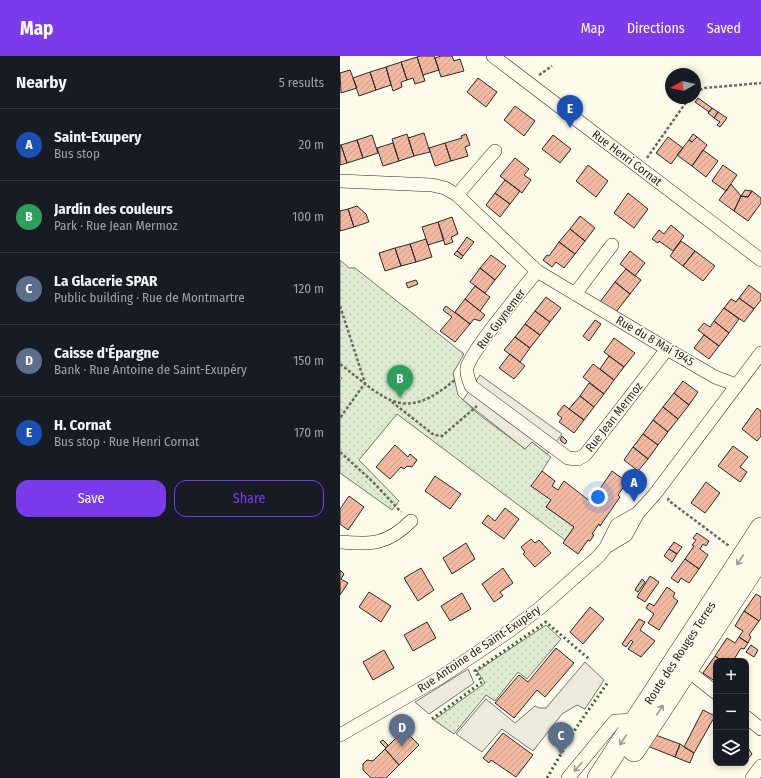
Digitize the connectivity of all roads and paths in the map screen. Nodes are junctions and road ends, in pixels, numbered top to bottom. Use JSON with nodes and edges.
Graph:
{"nodes":[{"id":1,"x":493,"y":56,"type":"edge"},
{"id":2,"x":761,"y":84,"type":"edge"},
{"id":3,"x":701,"y":89,"type":"edge"},
{"id":4,"x":686,"y":104,"type":"edge"},
{"id":5,"x":495,"y":151,"type":"dead end"},
{"id":6,"x":641,"y":168,"type":"junction"},
{"id":7,"x":340,"y":181,"type":"edge"},
{"id":8,"x":457,"y":195,"type":"junction"},
{"id":9,"x":612,"y":245,"type":"dead end"},
{"id":10,"x":761,"y":260,"type":"edge"},
{"id":11,"x":537,"y":271,"type":"junction"},
{"id":12,"x":575,"y":294,"type":"junction"},
{"id":13,"x":340,"y":306,"type":"edge"},
{"id":14,"x":667,"y":349,"type":"junction"},
{"id":15,"x":761,"y":353,"type":"edge"},
{"id":16,"x":340,"y":364,"type":"edge"},
{"id":17,"x":468,"y":368,"type":"junction"},
{"id":18,"x":365,"y":383,"type":"junction"},
{"id":19,"x":736,"y":385,"type":"junction"},
{"id":20,"x":486,"y":398,"type":"junction"},
{"id":21,"x":388,"y":399,"type":"junction"},
{"id":22,"x":340,"y":418,"type":"edge"},
{"id":23,"x":340,"y":452,"type":"edge"},
{"id":24,"x":672,"y":494,"type":"dead end"},
{"id":25,"x":411,"y":521,"type":"joint"},
{"id":26,"x":761,"y":528,"type":"edge"},
{"id":27,"x":340,"y":542,"type":"edge"},
{"id":28,"x":752,"y":557,"type":"edge"},
{"id":29,"x":681,"y":665,"type":"junction"},
{"id":30,"x":713,"y":690,"type":"edge"},
{"id":31,"x":749,"y":719,"type":"edge"},
{"id":32,"x":643,"y":724,"type":"junction"},
{"id":33,"x":761,"y":729,"type":"edge"},
{"id":34,"x":340,"y":735,"type":"edge"},
{"id":35,"x":761,"y":766,"type":"edge"},
{"id":36,"x":568,"y":778,"type":"edge"},
{"id":37,"x":598,"y":778,"type":"edge"},
{"id":38,"x":616,"y":778,"type":"edge"},
{"id":39,"x":752,"y":778,"type":"edge"}],
"edges":[{"from":1,"to":6,"type":"street","name":"Rue Henri Cornat"},
{"from":2,"to":3,"type":"path"},
{"from":4,"to":6,"type":"path"},
{"from":5,"to":8,"type":"street"},
{"from":6,"to":10,"type":"street","name":"Rue Henri Cornat"},
{"from":7,"to":8,"type":"street","name":"Rue du 8 Mai 1945"},
{"from":8,"to":11,"type":"street","name":"Rue du 8 Mai 1945"},
{"from":9,"to":12,"type":"street"},
{"from":11,"to":12,"type":"street","name":"Rue du 8 Mai 1945"},
{"from":11,"to":17,"type":"street","name":"Rue Guynemer"},
{"from":12,"to":14,"type":"street","name":"Rue du 8 Mai 1945"},
{"from":13,"to":18,"type":"path"},
{"from":14,"to":19,"type":"street","name":"Rue du 8 Mai 1945"},
{"from":14,"to":20,"type":"street","name":"Rue Jean Mermoz"},
{"from":15,"to":19,"type":"street","name":"Rue Antoine de Saint-Exupéry"},
{"from":16,"to":18,"type":"path"},
{"from":17,"to":20,"type":"street","name":"Rue Jean Mermoz"},
{"from":17,"to":21,"type":"path"},
{"from":18,"to":21,"type":"path"},
{"from":18,"to":22,"type":"path"},
{"from":19,"to":34,"type":"street","name":"Rue Antoine de Saint-Exupéry"},
{"from":20,"to":21,"type":"path"},
{"from":23,"to":25,"type":"path"},
{"from":24,"to":28,"type":"path"},
{"from":25,"to":27,"type":"street"},
{"from":26,"to":28,"type":"main road","name":"Route des Rouges Terres","one_way":true},
{"from":28,"to":29,"type":"main road","name":"Route des Rouges Terres"},
{"from":29,"to":30,"type":"street"},
{"from":29,"to":32,"type":"main road","name":"Route des Rouges Terres"},
{"from":31,"to":33,"type":"street"},
{"from":32,"to":36,"type":"street","one_way":true},
{"from":32,"to":37,"type":"main road","name":"Route des Rouges Terres","one_way":true},
{"from":32,"to":38,"type":"main road","name":"Route des Rouges Terres"},
{"from":35,"to":39,"type":"street"}]}
